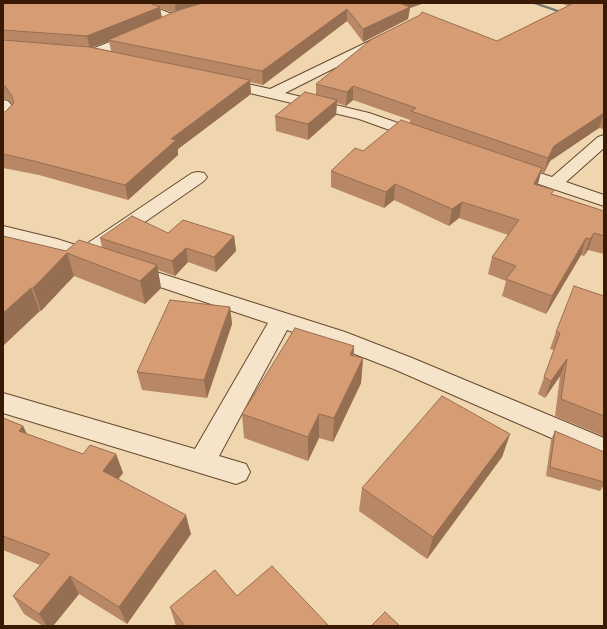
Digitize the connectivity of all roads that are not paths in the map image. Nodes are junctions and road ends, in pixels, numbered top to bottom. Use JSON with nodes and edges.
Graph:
{"nodes":[{"id":1,"x":133,"y":3,"type":"edge"},
{"id":2,"x":190,"y":14,"type":"edge"},
{"id":3,"x":176,"y":19,"type":"junction"},
{"id":4,"x":162,"y":25,"type":"edge"},
{"id":5,"x":148,"y":31,"type":"edge"},
{"id":6,"x":393,"y":34,"type":"edge"},
{"id":7,"x":77,"y":53,"type":"edge"},
{"id":8,"x":92,"y":54,"type":"junction"},
{"id":9,"x":117,"y":60,"type":"edge"},
{"id":10,"x":207,"y":79,"type":"edge"},
{"id":11,"x":274,"y":93,"type":"junction"},
{"id":12,"x":3,"y":104,"type":"edge"},
{"id":13,"x":3,"y":122,"type":"edge"},
{"id":14,"x":604,"y":140,"type":"edge"},
{"id":15,"x":437,"y":142,"type":"edge"},
{"id":16,"x":496,"y":163,"type":"edge"},
{"id":17,"x":198,"y":177,"type":"dead end"},
{"id":18,"x":554,"y":184,"type":"junction"},
{"id":19,"x":604,"y":201,"type":"edge"},
{"id":20,"x":3,"y":232,"type":"edge"},
{"id":21,"x":84,"y":255,"type":"junction"},
{"id":22,"x":281,"y":320,"type":"junction"},
{"id":23,"x":3,"y":403,"type":"edge"},
{"id":24,"x":604,"y":450,"type":"edge"},
{"id":25,"x":202,"y":462,"type":"junction"},
{"id":26,"x":236,"y":472,"type":"dead end"}],
"edges":[{"from":1,"to":3,"type":"street"},
{"from":2,"to":3,"type":"street"},
{"from":3,"to":4,"type":"street"},
{"from":5,"to":8,"type":"street"},
{"from":6,"to":11,"type":"street"},
{"from":7,"to":8,"type":"street"},
{"from":8,"to":9,"type":"street"},
{"from":10,"to":11,"type":"street"},
{"from":11,"to":15,"type":"street"},
{"from":12,"to":13,"type":"street"},
{"from":14,"to":18,"type":"street"},
{"from":16,"to":18,"type":"street"},
{"from":17,"to":21,"type":"street"},
{"from":18,"to":19,"type":"street"},
{"from":20,"to":21,"type":"street"},
{"from":21,"to":22,"type":"street"},
{"from":22,"to":24,"type":"street"},
{"from":22,"to":25,"type":"street"},
{"from":23,"to":25,"type":"street"},
{"from":25,"to":26,"type":"street"}]}
